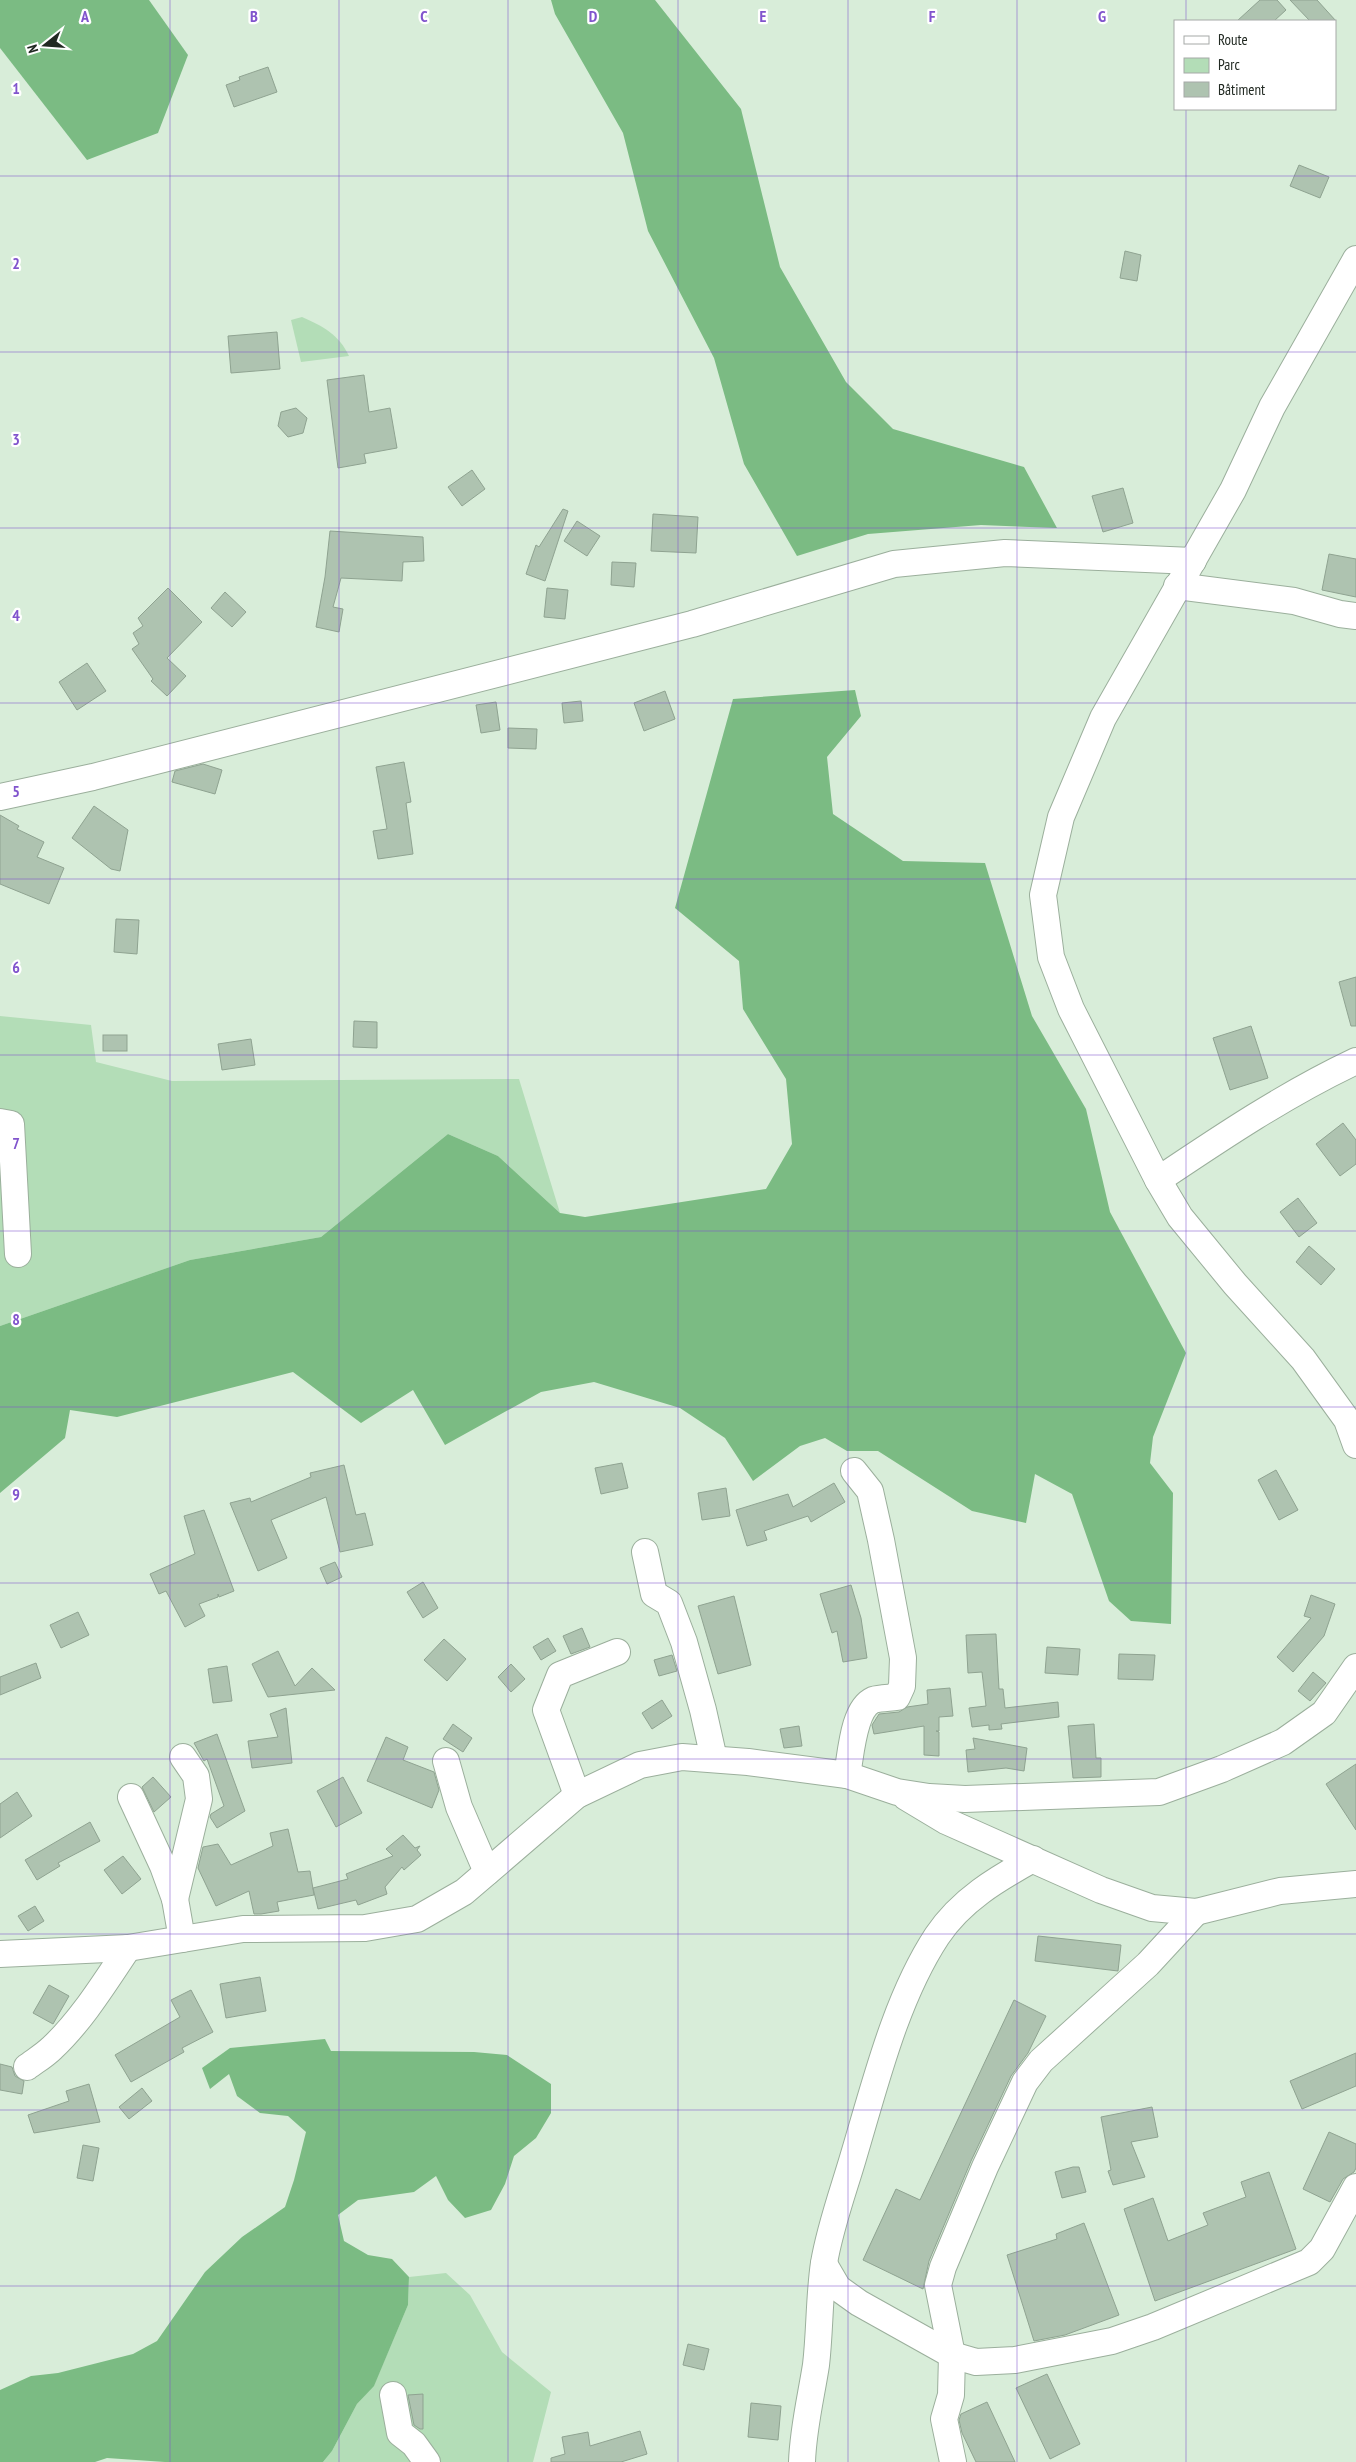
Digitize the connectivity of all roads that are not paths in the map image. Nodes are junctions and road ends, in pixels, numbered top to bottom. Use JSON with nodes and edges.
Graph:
{"nodes":[{"id":1,"x":1356,"y":259,"type":"edge"},
{"id":2,"x":1193,"y":561,"type":"junction"},
{"id":3,"x":1177,"y":586,"type":"junction"},
{"id":4,"x":1356,"y":616,"type":"edge"},
{"id":5,"x":0,"y":797,"type":"edge"},
{"id":6,"x":1356,"y":1061,"type":"edge"},
{"id":7,"x":0,"y":1122,"type":"edge"},
{"id":8,"x":1158,"y":1180,"type":"junction"},
{"id":9,"x":18,"y":1254,"type":"dead end"},
{"id":10,"x":1356,"y":1445,"type":"edge"},
{"id":11,"x":854,"y":1471,"type":"dead end"},
{"id":12,"x":645,"y":1552,"type":"dead end"},
{"id":13,"x":617,"y":1652,"type":"dead end"},
{"id":14,"x":1351,"y":1681,"type":"edge"},
{"id":15,"x":183,"y":1757,"type":"dead end"},
{"id":16,"x":714,"y":1760,"type":"junction"},
{"id":17,"x":446,"y":1761,"type":"dead end"},
{"id":18,"x":848,"y":1775,"type":"junction"},
{"id":19,"x":897,"y":1792,"type":"junction"},
{"id":20,"x":578,"y":1796,"type":"junction"},
{"id":21,"x":131,"y":1797,"type":"dead end"},
{"id":22,"x":1033,"y":1859,"type":"junction"},
{"id":23,"x":487,"y":1872,"type":"junction"},
{"id":24,"x":1356,"y":1884,"type":"edge"},
{"id":25,"x":175,"y":1899,"type":"junction"},
{"id":26,"x":1196,"y":1912,"type":"junction"},
{"id":27,"x":182,"y":1939,"type":"junction"},
{"id":28,"x":128,"y":1948,"type":"junction"},
{"id":29,"x":0,"y":1954,"type":"edge"},
{"id":30,"x":27,"y":2067,"type":"dead end"},
{"id":31,"x":1356,"y":2187,"type":"edge"},
{"id":32,"x":824,"y":2264,"type":"junction"},
{"id":33,"x":952,"y":2355,"type":"junction"},
{"id":34,"x":393,"y":2395,"type":"dead end"},
{"id":35,"x":428,"y":2462,"type":"edge"},
{"id":36,"x":802,"y":2462,"type":"edge"},
{"id":37,"x":953,"y":2462,"type":"edge"}],
"edges":[{"from":1,"to":2,"type":"street"},
{"from":2,"to":3,"type":"street"},
{"from":2,"to":5,"type":"street"},
{"from":3,"to":4,"type":"street"},
{"from":3,"to":8,"type":"street"},
{"from":6,"to":8,"type":"street"},
{"from":7,"to":9,"type":"street"},
{"from":8,"to":10,"type":"street"},
{"from":11,"to":18,"type":"street"},
{"from":12,"to":16,"type":"street"},
{"from":13,"to":20,"type":"street"},
{"from":14,"to":19,"type":"street"},
{"from":15,"to":25,"type":"street"},
{"from":16,"to":18,"type":"street"},
{"from":16,"to":20,"type":"street"},
{"from":17,"to":23,"type":"street"},
{"from":18,"to":19,"type":"street"},
{"from":19,"to":22,"type":"street"},
{"from":20,"to":23,"type":"street"},
{"from":21,"to":25,"type":"street"},
{"from":22,"to":26,"type":"street"},
{"from":22,"to":32,"type":"street"},
{"from":23,"to":27,"type":"street"},
{"from":24,"to":26,"type":"street"},
{"from":25,"to":27,"type":"street"},
{"from":26,"to":33,"type":"street"},
{"from":27,"to":28,"type":"street"},
{"from":28,"to":29,"type":"street"},
{"from":28,"to":30,"type":"street"},
{"from":31,"to":33,"type":"street"},
{"from":32,"to":33,"type":"street"},
{"from":32,"to":36,"type":"street"},
{"from":33,"to":37,"type":"street"},
{"from":34,"to":35,"type":"street"}]}
